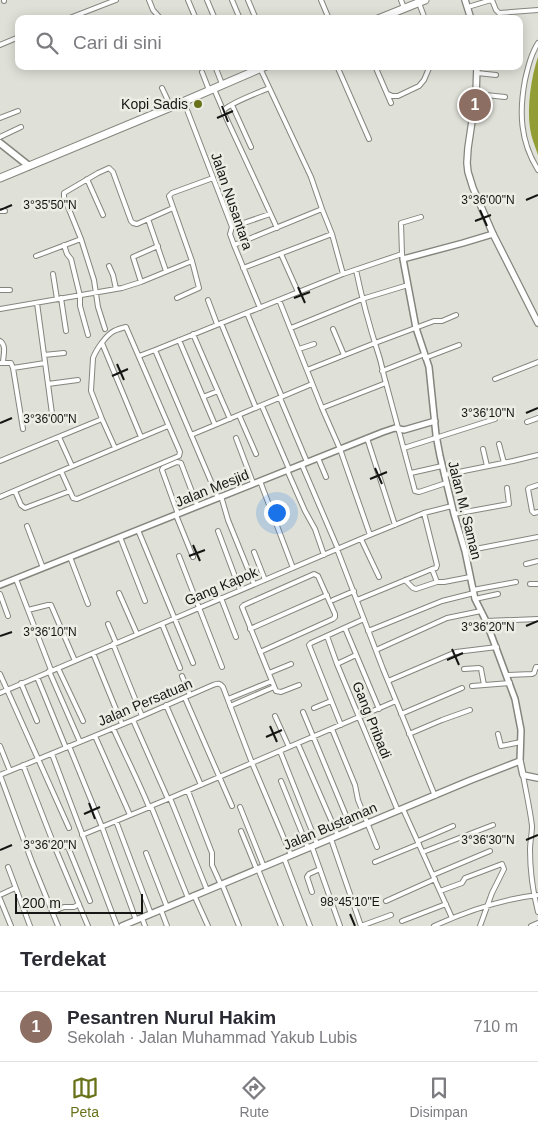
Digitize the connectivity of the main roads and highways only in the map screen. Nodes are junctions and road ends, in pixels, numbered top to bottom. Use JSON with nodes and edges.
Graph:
{"nodes":[{"id":1,"x":465,"y":0,"type":"edge"},
{"id":2,"x":422,"y":1,"type":"edge"},
{"id":3,"x":387,"y":15,"type":"edge"},
{"id":4,"x":470,"y":15,"type":"edge"},
{"id":5,"x":255,"y":70,"type":"edge"},
{"id":6,"x":477,"y":70,"type":"edge"},
{"id":7,"x":0,"y":144,"type":"edge"},
{"id":8,"x":29,"y":166,"type":"junction"},
{"id":9,"x":0,"y":178,"type":"edge"},
{"id":10,"x":537,"y":321,"type":"edge"},
{"id":11,"x":538,"y":778,"type":"edge"},
{"id":12,"x":122,"y":926,"type":"edge"}],
"edges":[{"from":1,"to":4,"type":"main road"},
{"from":2,"to":3,"type":"highway"},
{"from":5,"to":8,"type":"highway"},
{"from":6,"to":10,"type":"main road"},
{"from":7,"to":8,"type":"main road"},
{"from":8,"to":9,"type":"highway"},
{"from":11,"to":12,"type":"main road","name":"Jalan Bustaman"}]}
